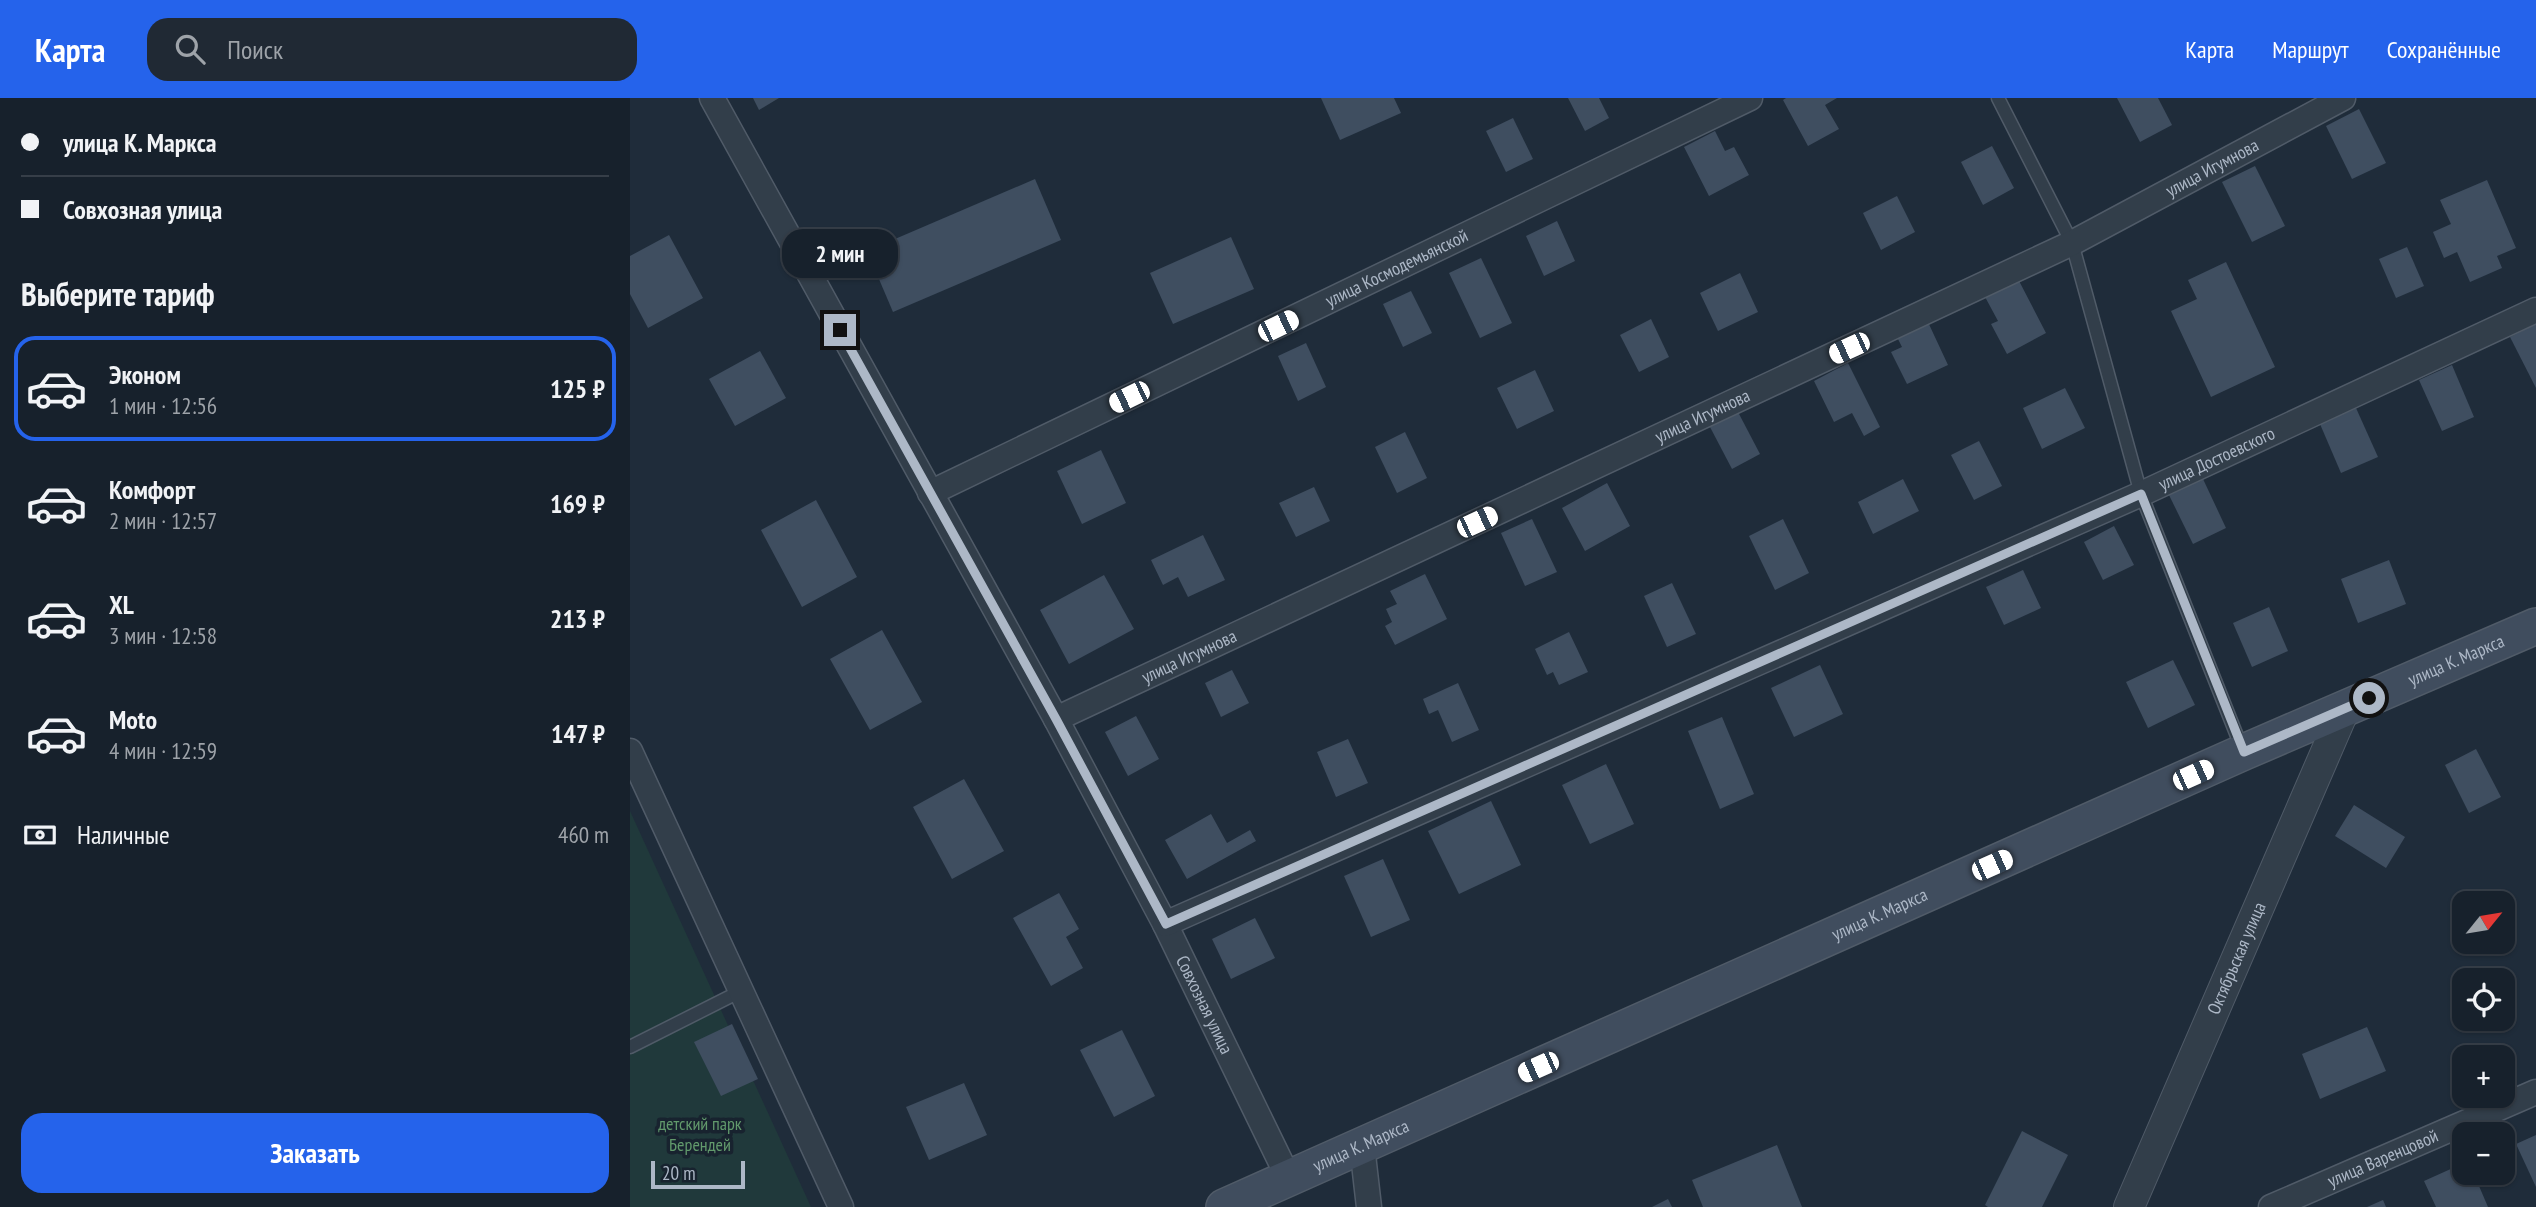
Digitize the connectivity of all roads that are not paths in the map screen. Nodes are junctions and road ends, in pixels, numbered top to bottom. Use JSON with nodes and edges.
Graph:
{"nodes":[{"id":1,"x":712,"y":98,"type":"edge"},
{"id":2,"x":1750,"y":98,"type":"edge"},
{"id":3,"x":1998,"y":98,"type":"edge"},
{"id":4,"x":2343,"y":98,"type":"edge"},
{"id":5,"x":2072,"y":243,"type":"junction"},
{"id":6,"x":2536,"y":310,"type":"edge"},
{"id":7,"x":930,"y":493,"type":"junction"},
{"id":8,"x":2141,"y":494,"type":"junction"},
{"id":9,"x":2536,"y":626,"type":"edge"},
{"id":10,"x":2345,"y":708,"type":"junction"},
{"id":11,"x":1056,"y":719,"type":"junction"},
{"id":12,"x":630,"y":751,"type":"edge"},
{"id":13,"x":2244,"y":752,"type":"junction"},
{"id":14,"x":1166,"y":924,"type":"junction"},
{"id":15,"x":741,"y":991,"type":"junction"},
{"id":16,"x":630,"y":1047,"type":"edge"},
{"id":17,"x":2536,"y":1092,"type":"edge"},
{"id":18,"x":1362,"y":1146,"type":"junction"},
{"id":19,"x":1289,"y":1179,"type":"junction"},
{"id":20,"x":841,"y":1207,"type":"edge"},
{"id":21,"x":1224,"y":1207,"type":"edge"},
{"id":22,"x":1369,"y":1207,"type":"edge"},
{"id":23,"x":2129,"y":1207,"type":"edge"},
{"id":24,"x":2271,"y":1207,"type":"edge"}],
"edges":[{"from":1,"to":7,"type":"street","name":"Совхозная улица"},
{"from":2,"to":7,"type":"street","name":"улица Космодемьянской"},
{"from":3,"to":5,"type":"lane"},
{"from":4,"to":5,"type":"street","name":"улица Игумнова"},
{"from":5,"to":8,"type":"lane"},
{"from":5,"to":11,"type":"street","name":"улица Игумнова"},
{"from":6,"to":8,"type":"street","name":"улица Достоевского"},
{"from":7,"to":11,"type":"street","name":"Совхозная улица"},
{"from":8,"to":13,"type":"lane"},
{"from":8,"to":14,"type":"street","name":"улица Достоевского"},
{"from":9,"to":10,"type":"main road","name":"улица К. Маркса"},
{"from":10,"to":13,"type":"main road","name":"улица К. Маркса"},
{"from":10,"to":23,"type":"street","name":"Октябрьская улица"},
{"from":11,"to":14,"type":"street","name":"Совхозная улица"},
{"from":12,"to":15,"type":"street"},
{"from":13,"to":18,"type":"main road","name":"улица К. Маркса"},
{"from":14,"to":19,"type":"street","name":"Совхозная улица"},
{"from":15,"to":16,"type":"lane"},
{"from":15,"to":20,"type":"street"},
{"from":17,"to":24,"type":"street","name":"улица Варенцовой"},
{"from":18,"to":19,"type":"main road","name":"улица К. Маркса"},
{"from":18,"to":22,"type":"street"},
{"from":19,"to":21,"type":"main road","name":"улица К. Маркса"}]}
